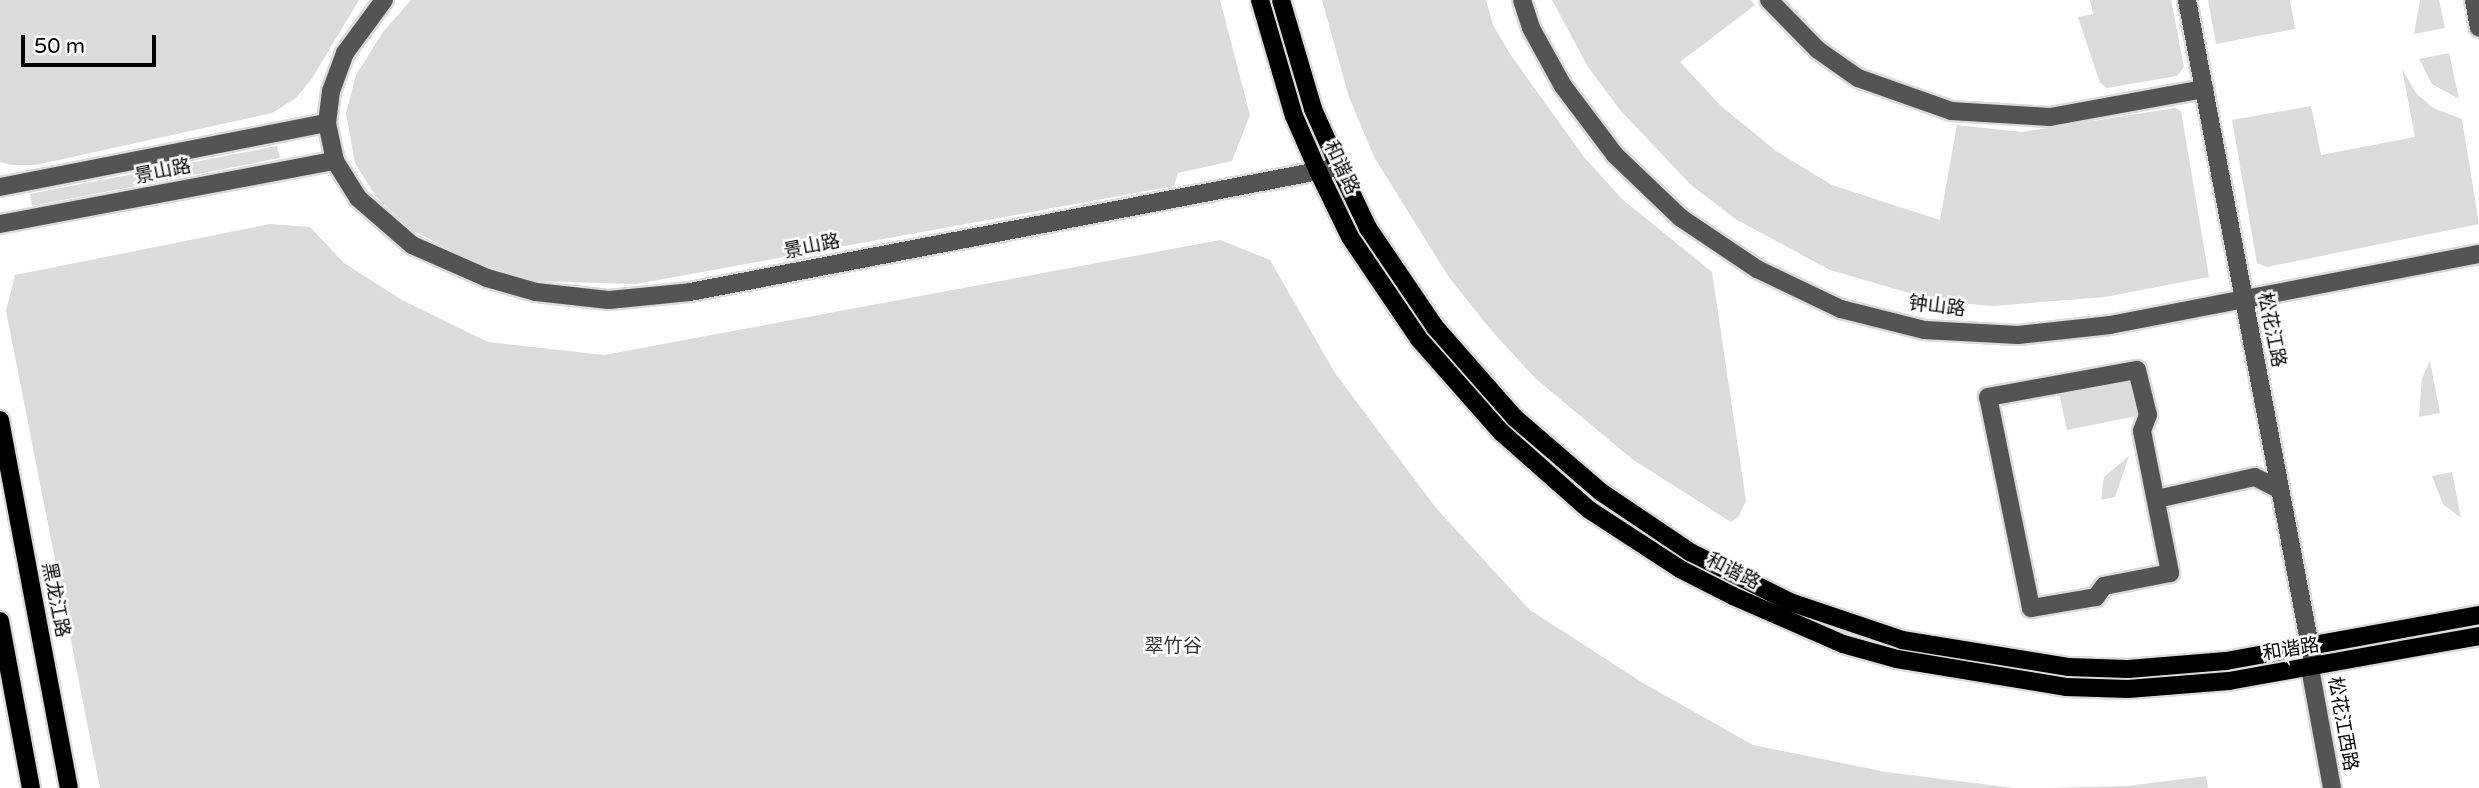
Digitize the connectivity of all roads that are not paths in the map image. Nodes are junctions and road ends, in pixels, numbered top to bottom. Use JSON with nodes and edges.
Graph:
{"nodes":[{"id":1,"x":384,"y":0,"type":"edge"},
{"id":2,"x":1259,"y":0,"type":"edge"},
{"id":3,"x":1281,"y":0,"type":"edge"},
{"id":4,"x":1522,"y":0,"type":"edge"},
{"id":5,"x":1769,"y":0,"type":"edge"},
{"id":6,"x":2187,"y":0,"type":"edge"},
{"id":7,"x":2474,"y":0,"type":"edge"},
{"id":8,"x":2479,"y":28,"type":"edge"},
{"id":9,"x":2204,"y":89,"type":"junction"},
{"id":10,"x":327,"y":123,"type":"junction"},
{"id":11,"x":335,"y":161,"type":"junction"},
{"id":12,"x":1339,"y":167,"type":"junction"},
{"id":13,"x":1318,"y":171,"type":"junction"},
{"id":14,"x":0,"y":187,"type":"edge"},
{"id":15,"x":0,"y":225,"type":"edge"},
{"id":16,"x":2479,"y":254,"type":"edge"},
{"id":17,"x":2244,"y":299,"type":"junction"},
{"id":18,"x":0,"y":420,"type":"edge"},
{"id":19,"x":2280,"y":490,"type":"junction"},
{"id":20,"x":2157,"y":499,"type":"junction"},
{"id":21,"x":2479,"y":615,"type":"edge"},
{"id":22,"x":0,"y":621,"type":"edge"},
{"id":23,"x":2479,"y":636,"type":"edge"},
{"id":24,"x":2310,"y":647,"type":"junction"},
{"id":25,"x":2312,"y":668,"type":"junction"},
{"id":26,"x":31,"y":788,"type":"edge"},
{"id":27,"x":69,"y":788,"type":"edge"},
{"id":28,"x":2332,"y":788,"type":"edge"}],
"edges":[{"from":1,"to":10,"type":"street","name":"景山路"},
{"from":2,"to":13,"type":"main road","name":"和谐路"},
{"from":3,"to":12,"type":"main road","name":"和谐路"},
{"from":4,"to":17,"type":"street","name":"钟山路"},
{"from":5,"to":9,"type":"street"},
{"from":6,"to":9,"type":"street","name":"松花江路"},
{"from":7,"to":8,"type":"street"},
{"from":9,"to":17,"type":"street","name":"松花江路"},
{"from":10,"to":11,"type":"street","name":"景山路"},
{"from":10,"to":14,"type":"street","name":"景山路"},
{"from":11,"to":13,"type":"street","name":"景山路"},
{"from":11,"to":15,"type":"street","name":"景山路"},
{"from":12,"to":13,"type":"street","name":"景山路"},
{"from":12,"to":24,"type":"main road","name":"和谐路"},
{"from":13,"to":25,"type":"main road","name":"和谐路"},
{"from":16,"to":17,"type":"street","name":"钟山路"},
{"from":17,"to":19,"type":"street","name":"松花江路"},
{"from":18,"to":27,"type":"main road","name":"黑龙江路"},
{"from":19,"to":20,"type":"street"},
{"from":19,"to":24,"type":"street","name":"松花江路"},
{"from":20,"to":20,"type":"street"},
{"from":21,"to":24,"type":"main road","name":"和谐路"},
{"from":22,"to":26,"type":"main road"},
{"from":23,"to":25,"type":"main road","name":"和谐路"},
{"from":24,"to":25,"type":"street","name":"松花江路"},
{"from":25,"to":28,"type":"street","name":"松花江西路"}]}
